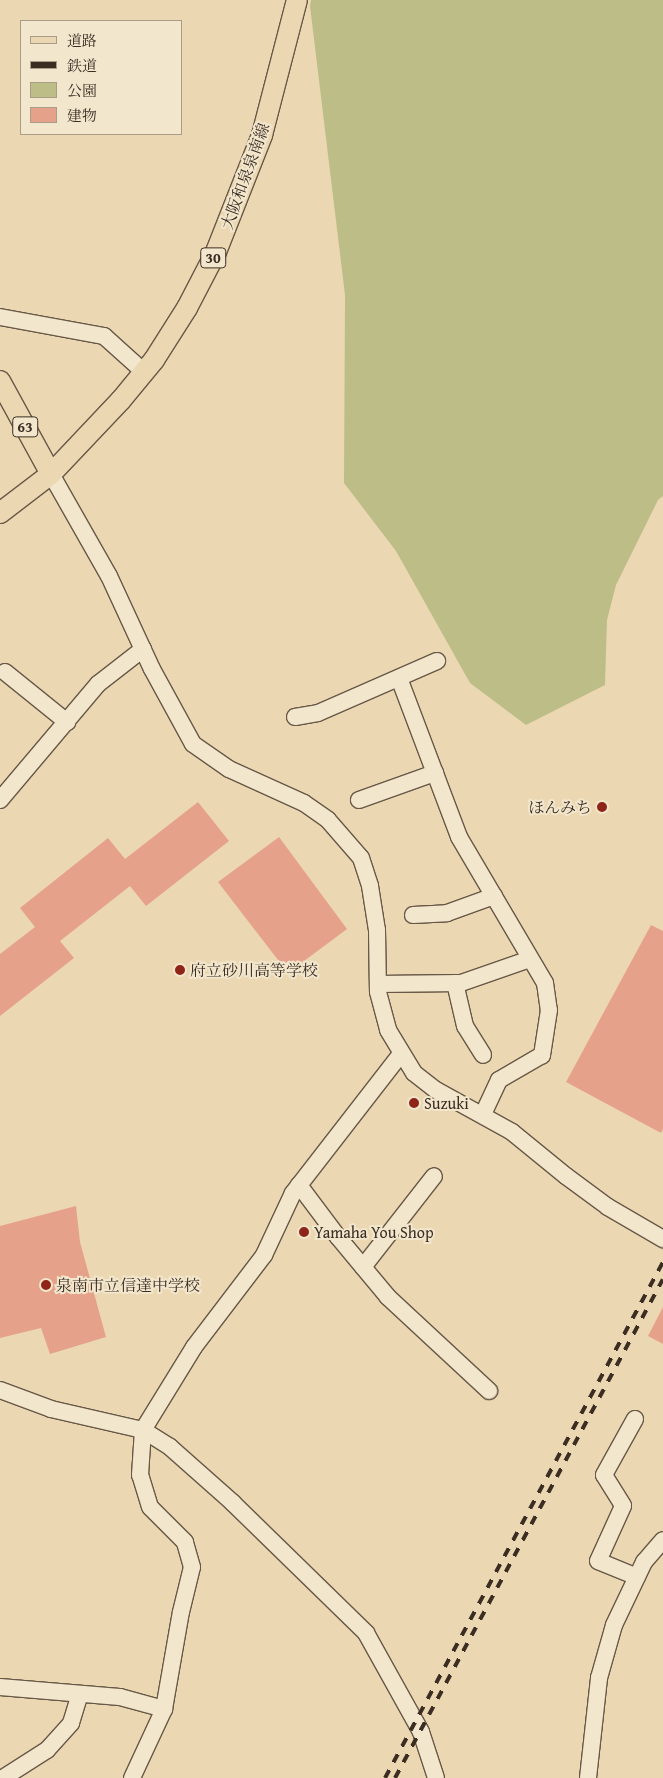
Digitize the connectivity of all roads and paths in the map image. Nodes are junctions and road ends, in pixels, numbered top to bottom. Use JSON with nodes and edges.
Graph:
{"nodes":[{"id":1,"x":297,"y":0,"type":"edge"},
{"id":2,"x":0,"y":317,"type":"edge"},
{"id":3,"x":144,"y":372,"type":"junction"},
{"id":4,"x":0,"y":380,"type":"edge"},
{"id":5,"x":51,"y":474,"type":"junction"},
{"id":6,"x":0,"y":513,"type":"edge"},
{"id":7,"x":144,"y":650,"type":"junction"},
{"id":8,"x":437,"y":661,"type":"dead end"},
{"id":9,"x":5,"y":672,"type":"dead end"},
{"id":10,"x":399,"y":678,"type":"junction"},
{"id":11,"x":295,"y":717,"type":"dead end"},
{"id":12,"x":67,"y":722,"type":"junction"},
{"id":13,"x":435,"y":774,"type":"junction"},
{"id":14,"x":0,"y":800,"type":"edge"},
{"id":15,"x":359,"y":800,"type":"dead end"},
{"id":16,"x":494,"y":896,"type":"junction"},
{"id":17,"x":413,"y":915,"type":"dead end"},
{"id":18,"x":530,"y":959,"type":"junction"},
{"id":19,"x":455,"y":983,"type":"junction"},
{"id":20,"x":378,"y":984,"type":"junction"},
{"id":21,"x":401,"y":1054,"type":"junction"},
{"id":22,"x":483,"y":1055,"type":"dead end"},
{"id":23,"x":482,"y":1115,"type":"junction"},
{"id":24,"x":434,"y":1176,"type":"dead end"},
{"id":25,"x":299,"y":1185,"type":"junction"},
{"id":26,"x":663,"y":1239,"type":"edge"},
{"id":27,"x":364,"y":1267,"type":"junction"},
{"id":28,"x":0,"y":1390,"type":"edge"},
{"id":29,"x":489,"y":1391,"type":"dead end"},
{"id":30,"x":635,"y":1418,"type":"dead end"},
{"id":31,"x":144,"y":1430,"type":"junction"},
{"id":32,"x":663,"y":1540,"type":"edge"},
{"id":33,"x":637,"y":1576,"type":"junction"},
{"id":34,"x":0,"y":1688,"type":"edge"},
{"id":35,"x":79,"y":1696,"type":"junction"},
{"id":36,"x":164,"y":1709,"type":"junction"},
{"id":37,"x":3,"y":1778,"type":"edge"},
{"id":38,"x":132,"y":1778,"type":"edge"},
{"id":39,"x":436,"y":1778,"type":"edge"},
{"id":40,"x":588,"y":1778,"type":"edge"}],
"edges":[{"from":1,"to":3,"type":"main road","name":"大阪和泉泉南線","number":"30"},
{"from":2,"to":3,"type":"street"},
{"from":3,"to":5,"type":"main road","name":"大阪和泉泉南線","number":"30"},
{"from":4,"to":5,"type":"main road","number":"63"},
{"from":5,"to":6,"type":"main road","name":"大阪和泉泉南線","number":"30"},
{"from":5,"to":7,"type":"street"},
{"from":7,"to":12,"type":"street"},
{"from":7,"to":20,"type":"street"},
{"from":8,"to":10,"type":"street"},
{"from":9,"to":12,"type":"street"},
{"from":10,"to":11,"type":"street"},
{"from":10,"to":13,"type":"street"},
{"from":12,"to":14,"type":"street"},
{"from":13,"to":15,"type":"street"},
{"from":13,"to":16,"type":"street"},
{"from":16,"to":17,"type":"street"},
{"from":16,"to":18,"type":"street"},
{"from":18,"to":19,"type":"street"},
{"from":18,"to":23,"type":"street"},
{"from":19,"to":20,"type":"street"},
{"from":19,"to":22,"type":"street"},
{"from":20,"to":21,"type":"street"},
{"from":21,"to":23,"type":"street"},
{"from":21,"to":25,"type":"street"},
{"from":23,"to":26,"type":"street"},
{"from":24,"to":27,"type":"street"},
{"from":25,"to":27,"type":"street"},
{"from":25,"to":31,"type":"street"},
{"from":27,"to":29,"type":"street"},
{"from":28,"to":31,"type":"street"},
{"from":30,"to":33,"type":"street"},
{"from":31,"to":36,"type":"street"},
{"from":31,"to":39,"type":"street"},
{"from":32,"to":33,"type":"street"},
{"from":33,"to":40,"type":"street"},
{"from":34,"to":35,"type":"street"},
{"from":35,"to":36,"type":"street"},
{"from":35,"to":37,"type":"street"},
{"from":36,"to":38,"type":"street"}]}
